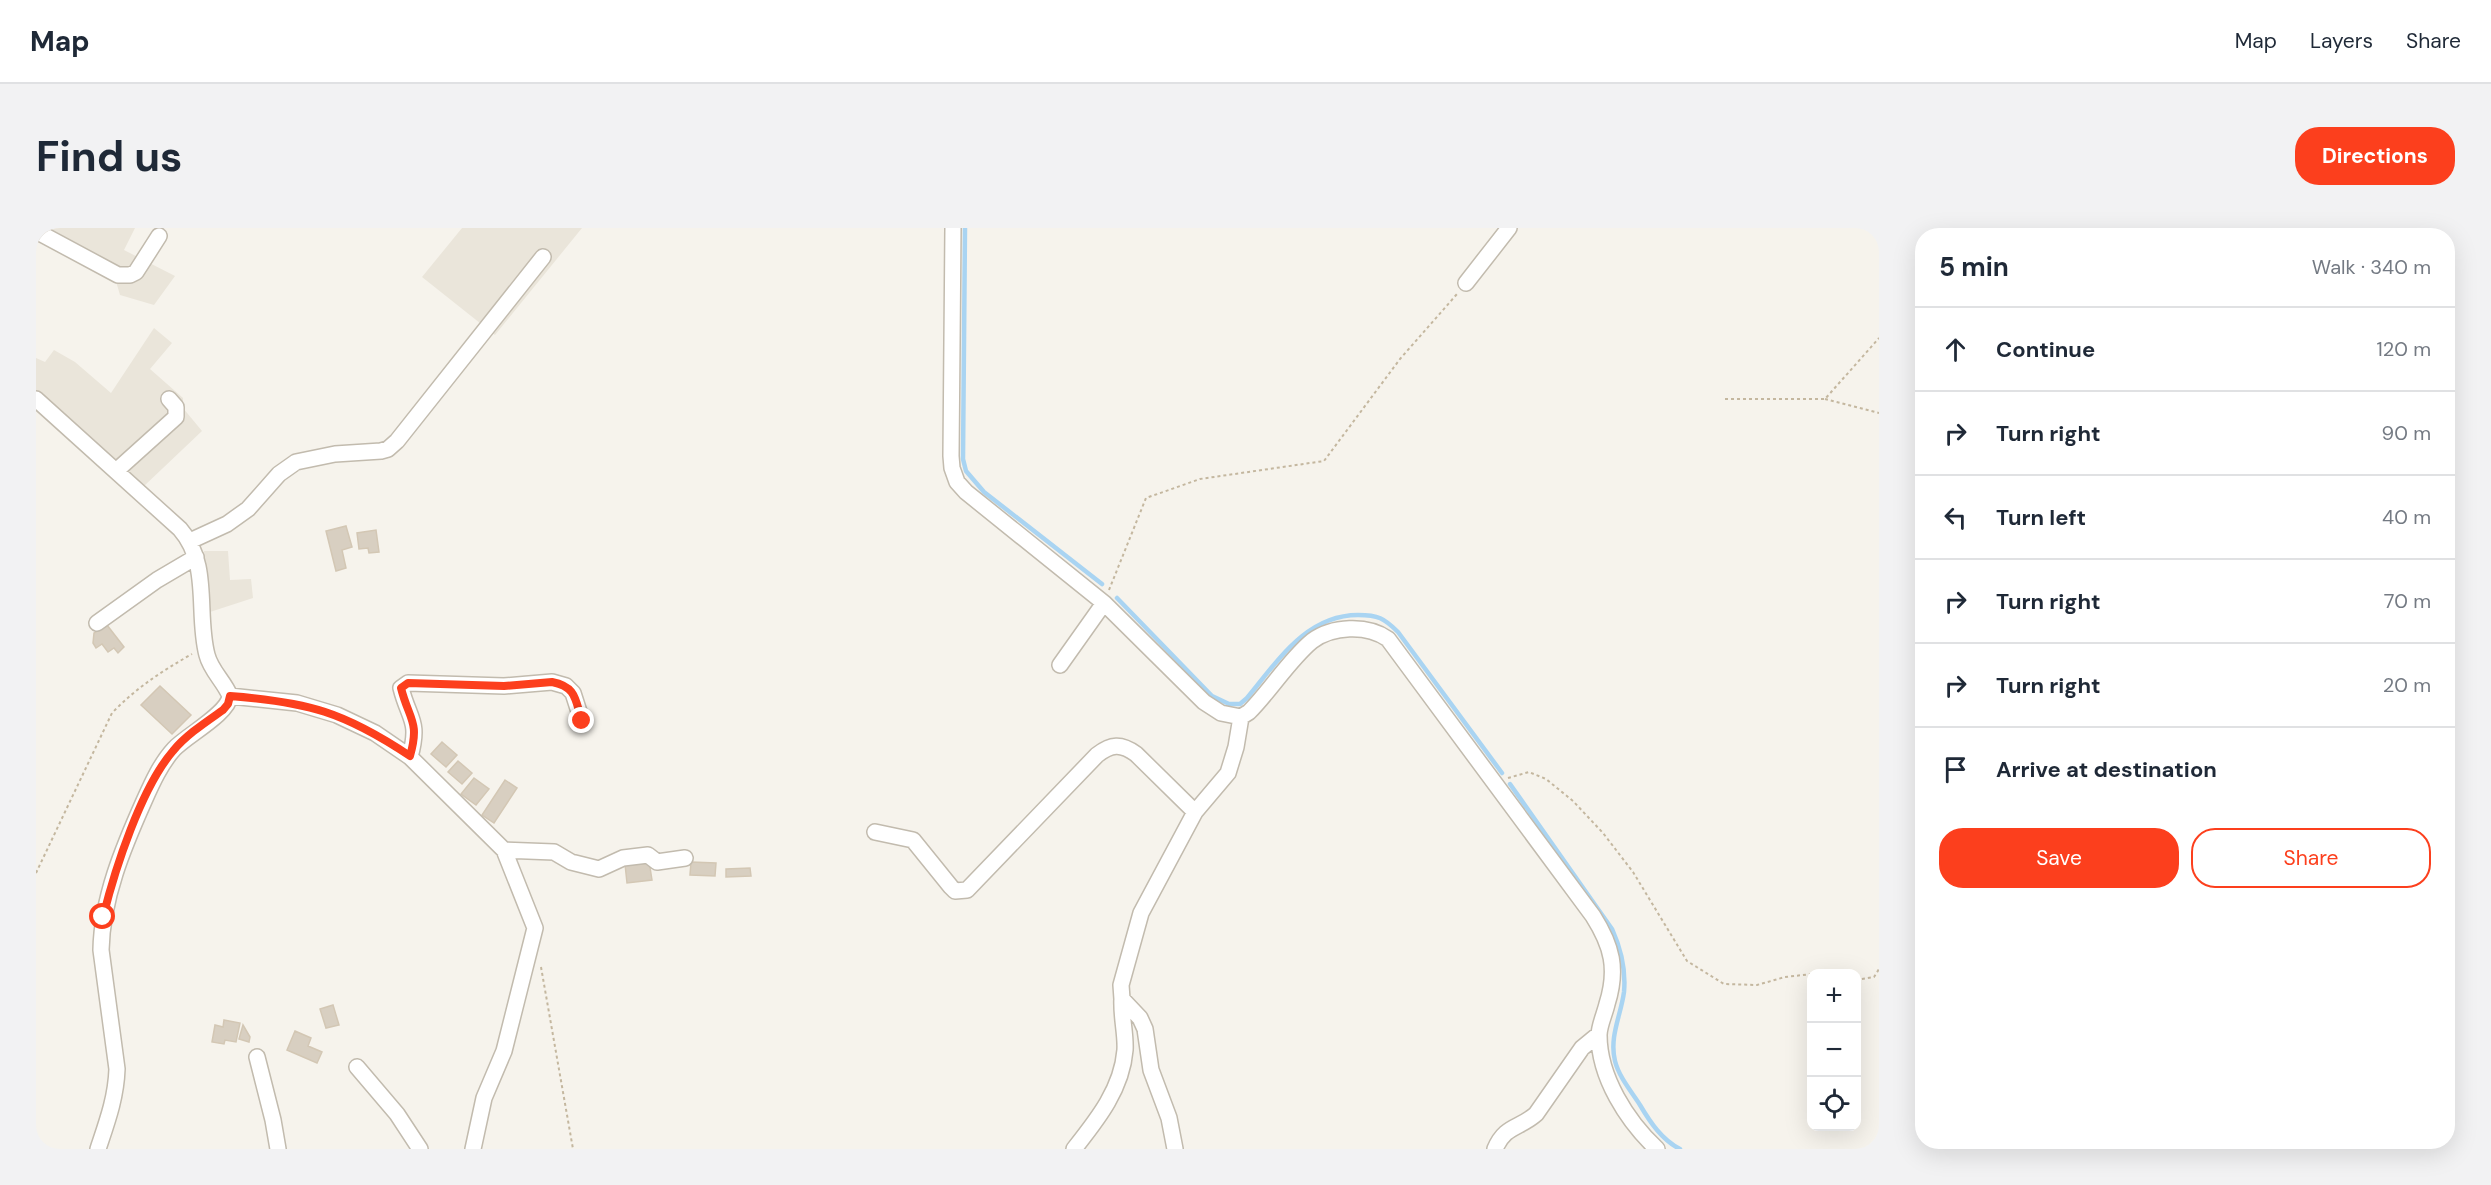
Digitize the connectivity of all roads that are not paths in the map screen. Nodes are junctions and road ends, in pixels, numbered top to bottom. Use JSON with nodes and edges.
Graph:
{"nodes":[{"id":1,"x":953,"y":228,"type":"edge"},
{"id":2,"x":1509,"y":228,"type":"edge"},
{"id":3,"x":36,"y":231,"type":"edge"},
{"id":4,"x":159,"y":236,"type":"dead end"},
{"id":5,"x":543,"y":257,"type":"dead end"},
{"id":6,"x":1466,"y":283,"type":"road end"},
{"id":7,"x":169,"y":399,"type":"dead end"},
{"id":8,"x":38,"y":406,"type":"edge"},
{"id":9,"x":116,"y":471,"type":"junction"},
{"id":10,"x":190,"y":541,"type":"junction"},
{"id":11,"x":196,"y":557,"type":"junction"},
{"id":12,"x":1104,"y":603,"type":"junction"},
{"id":13,"x":97,"y":623,"type":"dead end"},
{"id":14,"x":1059,"y":665,"type":"dead end"},
{"id":15,"x":230,"y":696,"type":"junction"},
{"id":16,"x":1241,"y":717,"type":"junction"},
{"id":17,"x":582,"y":721,"type":"dead end"},
{"id":18,"x":410,"y":756,"type":"junction"},
{"id":19,"x":1195,"y":812,"type":"junction"},
{"id":20,"x":875,"y":832,"type":"dead end"},
{"id":21,"x":504,"y":850,"type":"junction"},
{"id":22,"x":685,"y":858,"type":"dead end"},
{"id":23,"x":1122,"y":999,"type":"junction"},
{"id":24,"x":1599,"y":1034,"type":"junction"},
{"id":25,"x":257,"y":1057,"type":"dead end"},
{"id":26,"x":357,"y":1067,"type":"dead end"},
{"id":27,"x":98,"y":1149,"type":"edge"},
{"id":28,"x":278,"y":1149,"type":"edge"},
{"id":29,"x":420,"y":1149,"type":"edge"},
{"id":30,"x":473,"y":1149,"type":"edge"},
{"id":31,"x":1074,"y":1149,"type":"edge"},
{"id":32,"x":1175,"y":1149,"type":"edge"},
{"id":33,"x":1495,"y":1149,"type":"edge"},
{"id":34,"x":1657,"y":1149,"type":"edge"}],
"edges":[{"from":1,"to":12,"type":"street"},
{"from":2,"to":6,"type":"street"},
{"from":3,"to":4,"type":"street"},
{"from":5,"to":10,"type":"street"},
{"from":7,"to":9,"type":"street"},
{"from":8,"to":9,"type":"street"},
{"from":9,"to":10,"type":"street"},
{"from":10,"to":11,"type":"street"},
{"from":11,"to":13,"type":"street"},
{"from":11,"to":15,"type":"street"},
{"from":12,"to":14,"type":"street"},
{"from":12,"to":16,"type":"street"},
{"from":15,"to":18,"type":"street"},
{"from":15,"to":27,"type":"street"},
{"from":16,"to":19,"type":"street"},
{"from":16,"to":24,"type":"street"},
{"from":17,"to":18,"type":"street"},
{"from":18,"to":21,"type":"street"},
{"from":19,"to":20,"type":"street"},
{"from":19,"to":23,"type":"street"},
{"from":21,"to":22,"type":"street"},
{"from":21,"to":30,"type":"street"},
{"from":23,"to":31,"type":"street"},
{"from":23,"to":32,"type":"street"},
{"from":24,"to":33,"type":"street"},
{"from":24,"to":34,"type":"street"},
{"from":25,"to":28,"type":"street"},
{"from":26,"to":29,"type":"street"}]}
